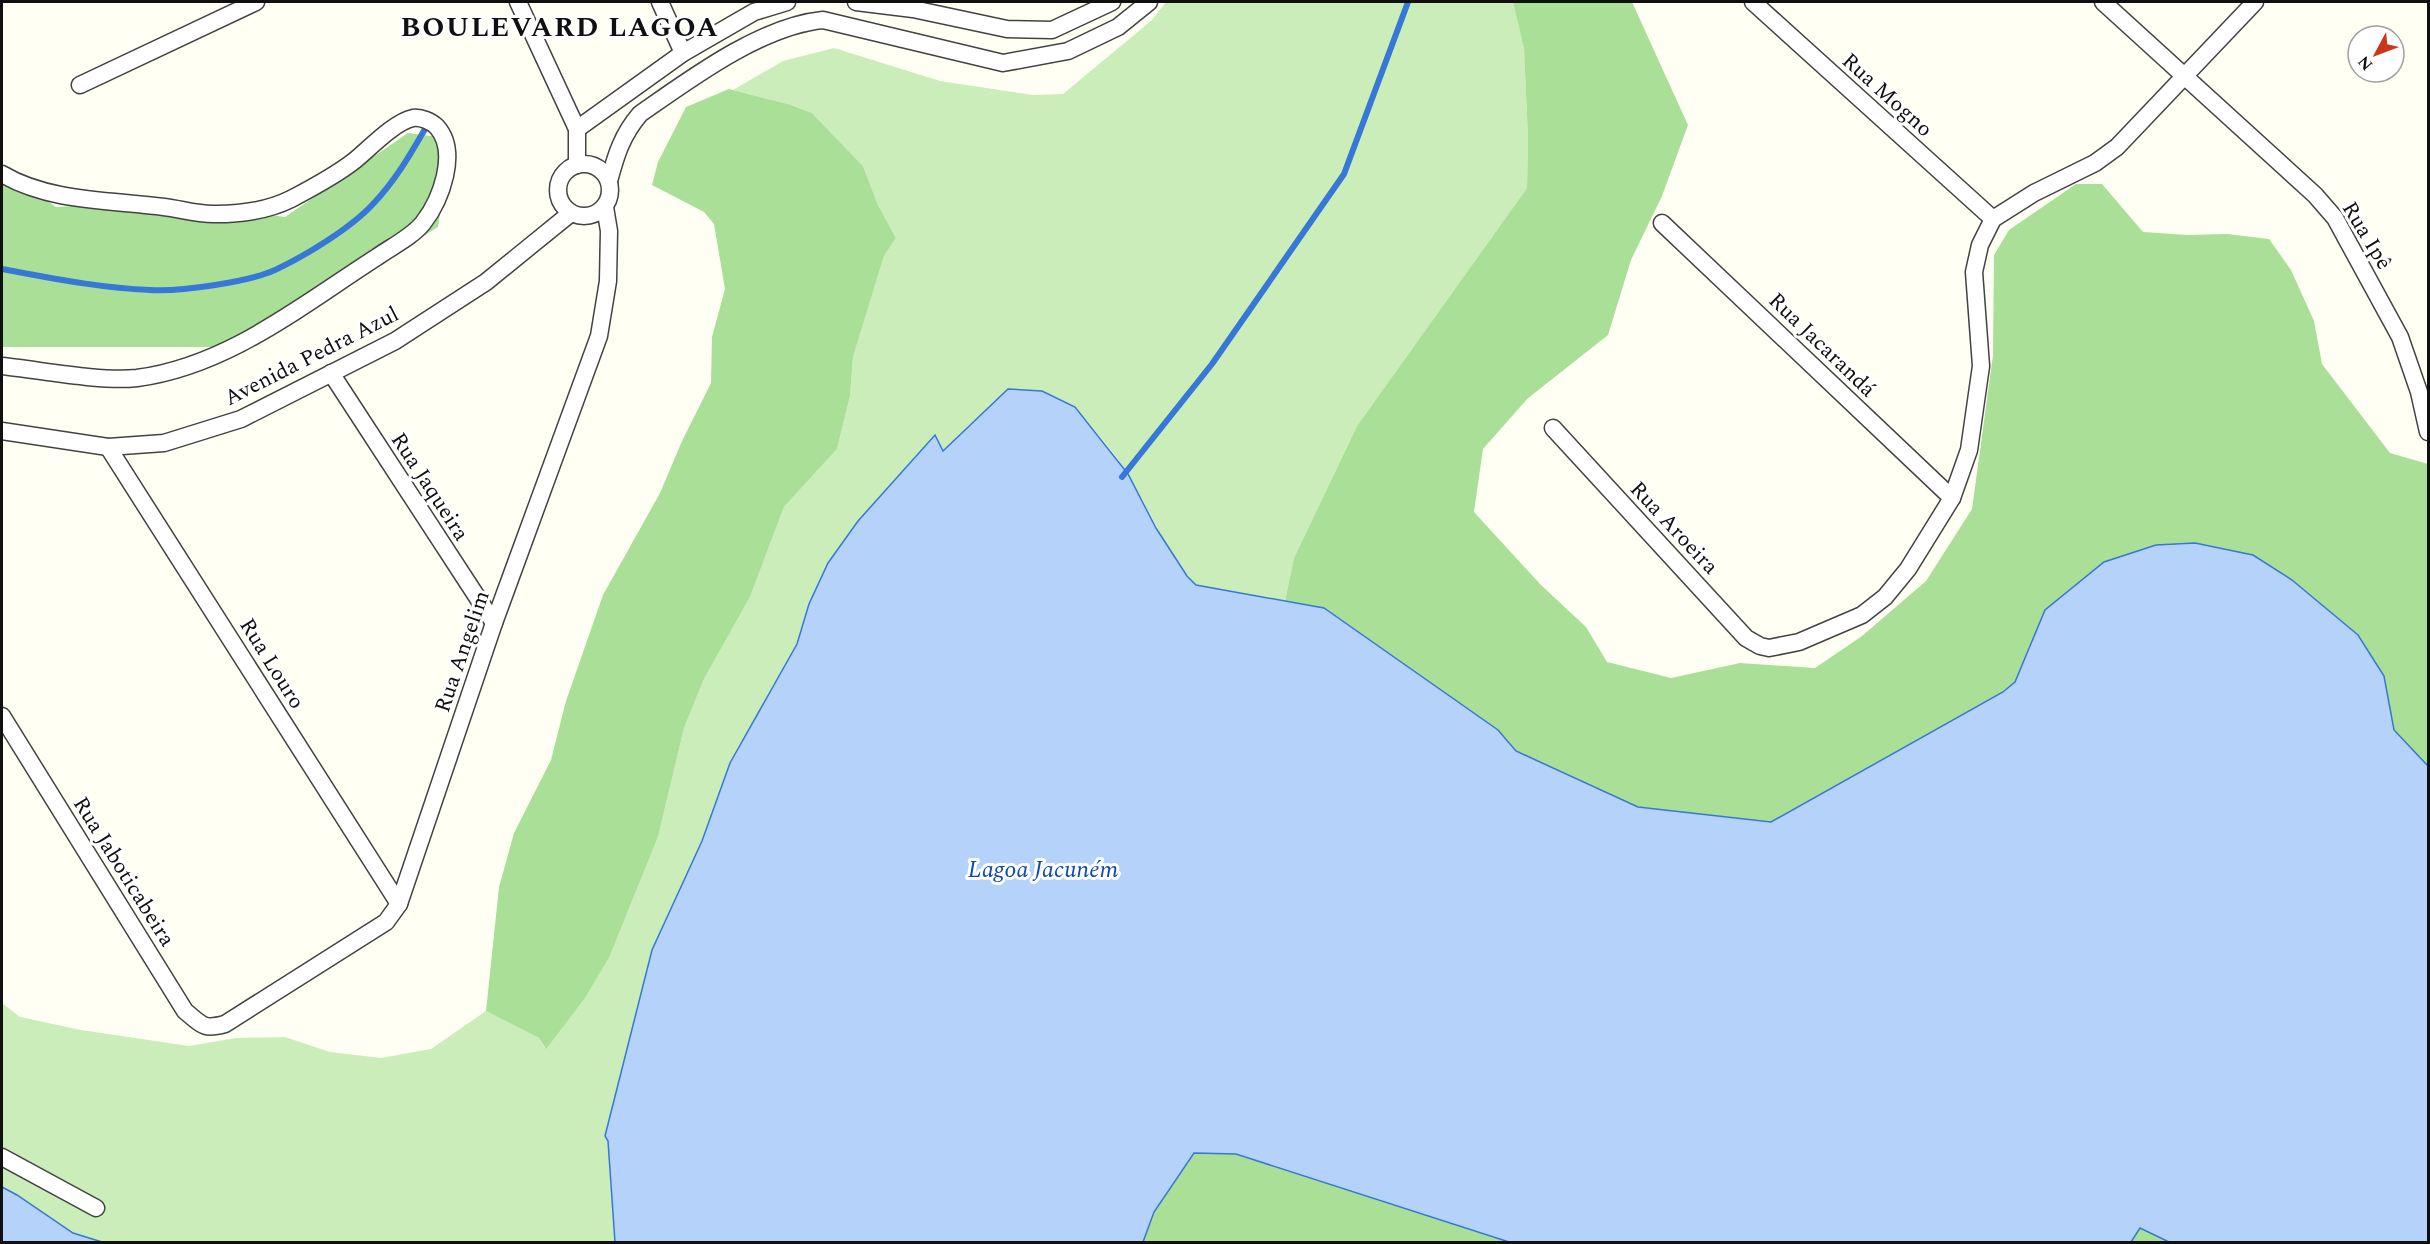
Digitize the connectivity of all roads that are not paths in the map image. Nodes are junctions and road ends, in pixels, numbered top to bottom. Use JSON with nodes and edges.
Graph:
{"nodes":[{"id":1,"x":256,"y":2,"type":"edge"},
{"id":2,"x":518,"y":2,"type":"edge"},
{"id":3,"x":660,"y":2,"type":"edge"},
{"id":4,"x":787,"y":2,"type":"edge"},
{"id":5,"x":856,"y":2,"type":"edge"},
{"id":6,"x":1112,"y":2,"type":"edge"},
{"id":7,"x":1149,"y":2,"type":"edge"},
{"id":8,"x":1753,"y":2,"type":"edge"},
{"id":9,"x":2103,"y":2,"type":"edge"},
{"id":10,"x":2255,"y":2,"type":"edge"},
{"id":11,"x":912,"y":5,"type":"edge"},
{"id":12,"x":683,"y":53,"type":"junction"},
{"id":13,"x":2184,"y":75,"type":"junction"},
{"id":14,"x":80,"y":85,"type":"dead end"},
{"id":15,"x":577,"y":129,"type":"junction"},
{"id":16,"x":577,"y":165,"type":"junction"},
{"id":17,"x":2,"y":174,"type":"edge"},
{"id":18,"x":609,"y":181,"type":"junction"},
{"id":19,"x":605,"y":207,"type":"junction"},
{"id":20,"x":571,"y":213,"type":"junction"},
{"id":21,"x":1993,"y":219,"type":"junction"},
{"id":22,"x":1662,"y":223,"type":"dead end"},
{"id":23,"x":2,"y":366,"type":"edge"},
{"id":24,"x":331,"y":373,"type":"junction"},
{"id":25,"x":1553,"y":428,"type":"dead end"},
{"id":26,"x":2,"y":431,"type":"edge"},
{"id":27,"x":2428,"y":432,"type":"edge"},
{"id":28,"x":108,"y":447,"type":"junction"},
{"id":29,"x":1952,"y":498,"type":"junction"},
{"id":30,"x":494,"y":623,"type":"junction"},
{"id":31,"x":2,"y":716,"type":"edge"},
{"id":32,"x":399,"y":903,"type":"junction"},
{"id":33,"x":225,"y":1024,"type":"joint"},
{"id":34,"x":2,"y":1157,"type":"edge"},
{"id":35,"x":96,"y":1208,"type":"dead end"}],
"edges":[{"from":1,"to":14,"type":"street"},
{"from":2,"to":15,"type":"street"},
{"from":3,"to":12,"type":"street"},
{"from":4,"to":12,"type":"street"},
{"from":5,"to":11,"type":"street"},
{"from":6,"to":11,"type":"street"},
{"from":7,"to":18,"type":"street"},
{"from":8,"to":21,"type":"street","name":"Rua Mogno"},
{"from":9,"to":13,"type":"street","name":"Rua Ipê"},
{"from":10,"to":13,"type":"street"},
{"from":12,"to":15,"type":"street"},
{"from":13,"to":21,"type":"street"},
{"from":13,"to":27,"type":"street","name":"Rua Ipê"},
{"from":15,"to":16,"type":"street"},
{"from":16,"to":18,"type":"street"},
{"from":16,"to":20,"type":"street"},
{"from":17,"to":23,"type":"street"},
{"from":18,"to":19,"type":"street"},
{"from":19,"to":20,"type":"street"},
{"from":19,"to":30,"type":"street","name":"Rua Angelim"},
{"from":20,"to":24,"type":"street","name":"Avenida Pedra Azul"},
{"from":21,"to":29,"type":"street"},
{"from":22,"to":29,"type":"street","name":"Rua Jacarandá"},
{"from":24,"to":28,"type":"street","name":"Avenida Pedra Azul"},
{"from":24,"to":30,"type":"street","name":"Rua Jaqueira"},
{"from":25,"to":29,"type":"street","name":"Rua Aroeira"},
{"from":26,"to":28,"type":"street","name":"Avenida Pedra Azul"},
{"from":28,"to":32,"type":"street","name":"Rua Louro"},
{"from":30,"to":32,"type":"street","name":"Rua Angelim"},
{"from":31,"to":33,"type":"street","name":"Rua Jaboticabeira"},
{"from":32,"to":33,"type":"street","name":"Rua Angelim"},
{"from":34,"to":35,"type":"street"}]}
